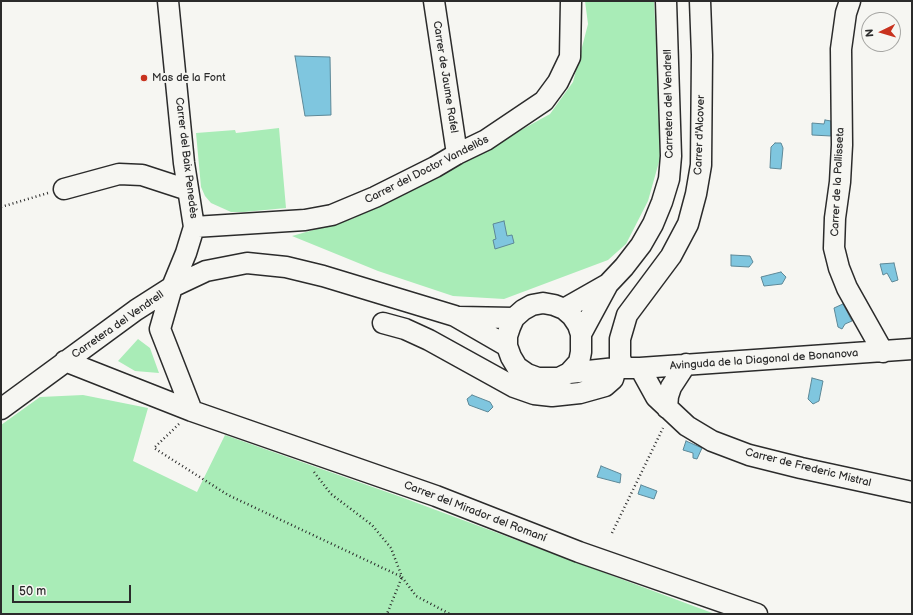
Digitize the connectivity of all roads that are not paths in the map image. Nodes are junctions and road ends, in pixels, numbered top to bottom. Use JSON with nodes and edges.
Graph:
{"nodes":[{"id":1,"x":168,"y":1,"type":"edge"},
{"id":2,"x":434,"y":1,"type":"edge"},
{"id":3,"x":571,"y":1,"type":"edge"},
{"id":4,"x":666,"y":1,"type":"edge"},
{"id":5,"x":700,"y":1,"type":"edge"},
{"id":6,"x":850,"y":1,"type":"edge"},
{"id":7,"x":457,"y":154,"type":"junction"},
{"id":8,"x":64,"y":189,"type":"road end"},
{"id":9,"x":188,"y":190,"type":"junction"},
{"id":10,"x":194,"y":227,"type":"junction"},
{"id":11,"x":608,"y":284,"type":"junction"},
{"id":12,"x":172,"y":288,"type":"junction"},
{"id":13,"x":564,"y":309,"type":"junction"},
{"id":14,"x":455,"y":316,"type":"junction"},
{"id":15,"x":514,"y":318,"type":"junction"},
{"id":16,"x":383,"y":323,"type":"dead end"},
{"id":17,"x":581,"y":339,"type":"junction"},
{"id":18,"x":507,"y":346,"type":"junction"},
{"id":19,"x":912,"y":349,"type":"edge"},
{"id":20,"x":883,"y":352,"type":"junction"},
{"id":21,"x":65,"y":361,"type":"junction"},
{"id":22,"x":686,"y":364,"type":"junction"},
{"id":23,"x":626,"y":368,"type":"junction"},
{"id":24,"x":569,"y":373,"type":"junction"},
{"id":25,"x":667,"y":408,"type":"junction"},
{"id":26,"x":1,"y":409,"type":"edge"},
{"id":27,"x":192,"y":411,"type":"junction"},
{"id":28,"x":912,"y":492,"type":"edge"},
{"id":29,"x":757,"y":614,"type":"edge"}],
"edges":[{"from":1,"to":9,"type":"street","name":"Carrer del Baix Penedès"},
{"from":2,"to":7,"type":"street","name":"Carrer de Jaume Rafel"},
{"from":3,"to":7,"type":"street","name":"Carrer del Doctor Vandellòs"},
{"from":4,"to":11,"type":"street","name":"Carretera del Vendrell"},
{"from":5,"to":23,"type":"street","name":"Carrer d'Alcover"},
{"from":6,"to":20,"type":"street","name":"Carrer de la Pallisseta"},
{"from":7,"to":10,"type":"street","name":"Carrer del Doctor Vandellòs"},
{"from":8,"to":9,"type":"street"},
{"from":9,"to":10,"type":"street","name":"Carrer del Baix Penedès"},
{"from":10,"to":12,"type":"street","name":"Carrer del Baix Penedès"},
{"from":11,"to":13,"type":"street","name":"Carretera del Vendrell"},
{"from":11,"to":17,"type":"street","name":"Carretera del Vendrell"},
{"from":12,"to":14,"type":"street","name":"Carretera del Vendrell"},
{"from":12,"to":21,"type":"street","name":"Carretera del Vendrell"},
{"from":12,"to":27,"type":"street","name":"Carrer del Baix Penedès"},
{"from":13,"to":15,"type":"street"},
{"from":13,"to":17,"type":"street"},
{"from":14,"to":15,"type":"street","name":"Carretera del Vendrell"},
{"from":14,"to":18,"type":"street","name":"Carretera del Vendrell"},
{"from":15,"to":18,"type":"street"},
{"from":16,"to":23,"type":"street"},
{"from":17,"to":23,"type":"street"},
{"from":17,"to":24,"type":"street"},
{"from":18,"to":24,"type":"street"},
{"from":19,"to":20,"type":"street","name":"Avinguda de la Diagonal de Bonanova"},
{"from":20,"to":22,"type":"street","name":"Avinguda de la Diagonal de Bonanova"},
{"from":21,"to":26,"type":"street","name":"Carretera del Vendrell"},
{"from":21,"to":27,"type":"street","name":"Carrer del Mirador del Romaní"},
{"from":22,"to":23,"type":"street","name":"Avinguda de la Diagonal de Bonanova"},
{"from":22,"to":25,"type":"street"},
{"from":23,"to":24,"type":"street","name":"Avinguda de la Diagonal de Bonanova"},
{"from":23,"to":25,"type":"street","name":"Carrer de Frederic Mistral"},
{"from":25,"to":28,"type":"street","name":"Carrer de Frederic Mistral"},
{"from":27,"to":29,"type":"street","name":"Carrer del Mirador del Romaní"}]}
